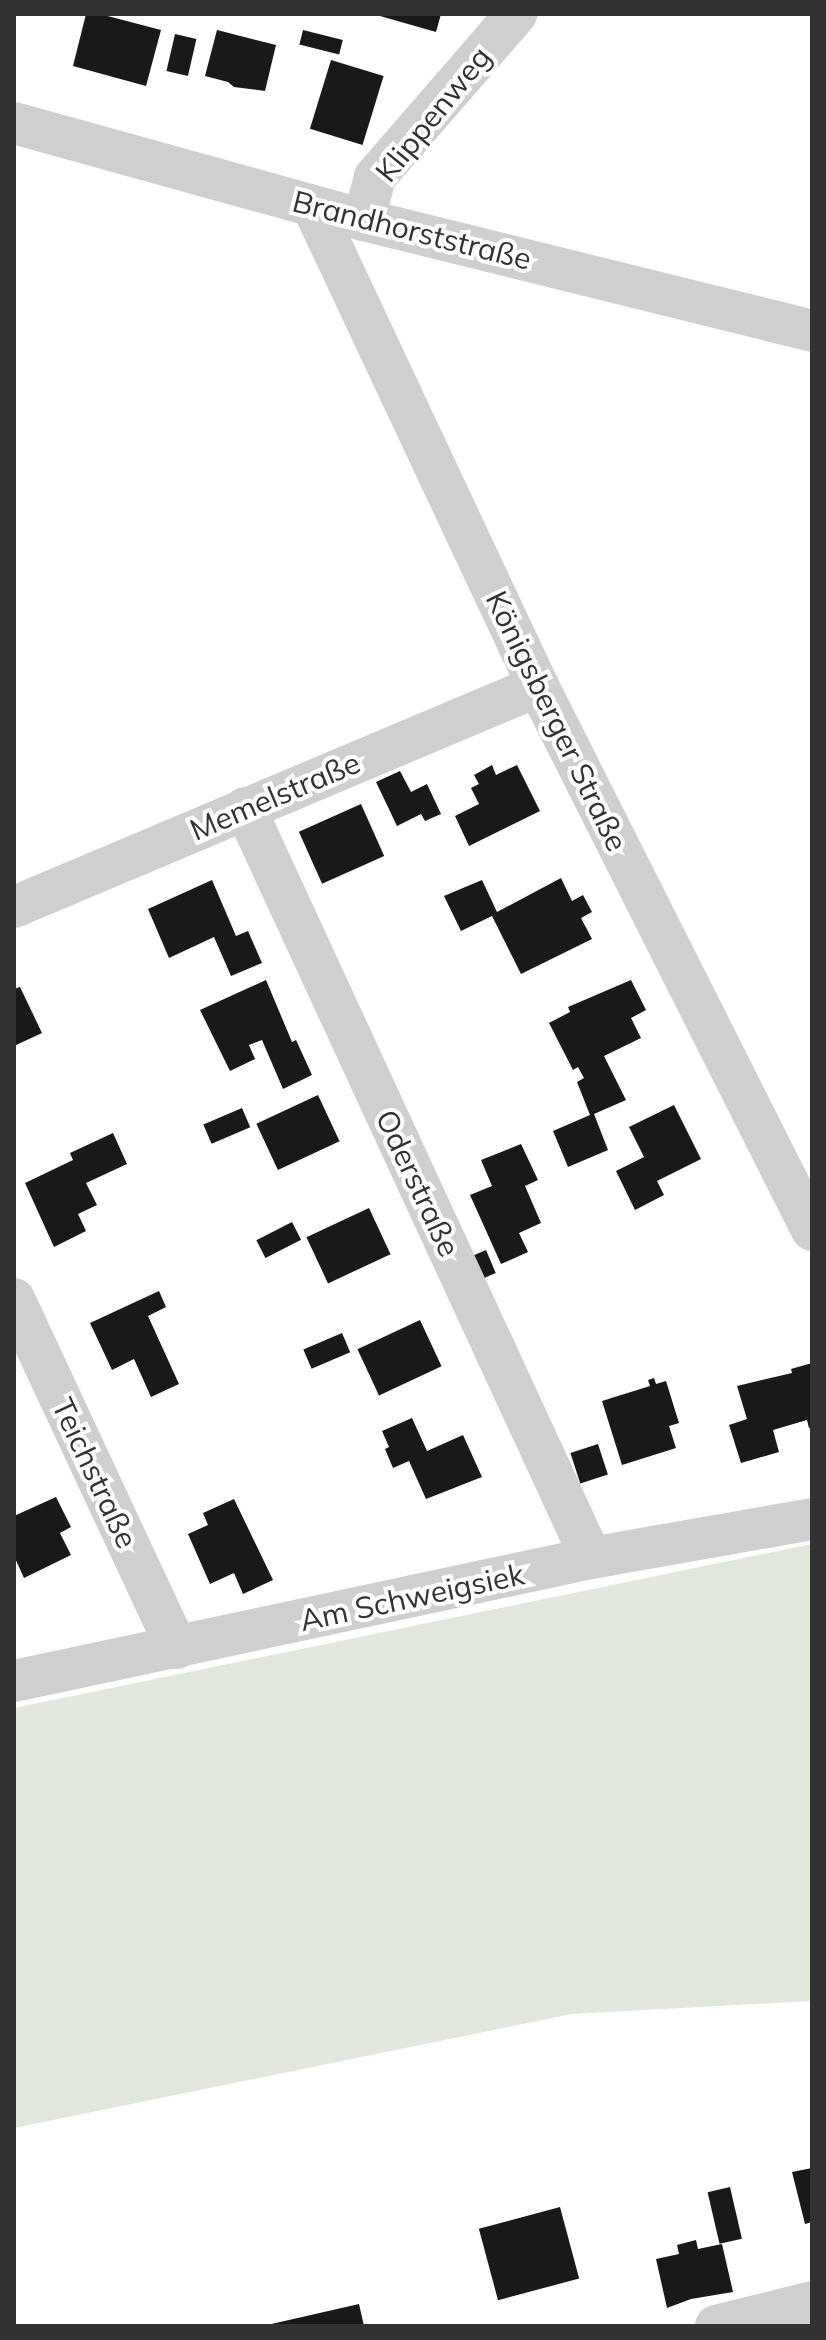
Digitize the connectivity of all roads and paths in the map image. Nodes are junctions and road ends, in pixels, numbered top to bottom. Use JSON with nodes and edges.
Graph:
{"nodes":[{"id":1,"x":516,"y":14,"type":"edge"},
{"id":2,"x":14,"y":123,"type":"edge"},
{"id":3,"x":313,"y":207,"type":"junction"},
{"id":4,"x":364,"y":220,"type":"junction"},
{"id":5,"x":812,"y":331,"type":"edge"},
{"id":6,"x":538,"y":686,"type":"junction"},
{"id":7,"x":245,"y":808,"type":"junction"},
{"id":8,"x":14,"y":907,"type":"edge"},
{"id":9,"x":812,"y":1230,"type":"edge"},
{"id":10,"x":14,"y":1299,"type":"edge"},
{"id":11,"x":812,"y":1519,"type":"edge"},
{"id":12,"x":591,"y":1558,"type":"junction"},
{"id":13,"x":177,"y":1648,"type":"junction"},
{"id":14,"x":14,"y":1681,"type":"edge"},
{"id":15,"x":812,"y":2302,"type":"edge"},
{"id":16,"x":716,"y":2326,"type":"edge"}],
"edges":[{"from":1,"to":4,"type":"street","name":"Klippenweg"},
{"from":2,"to":3,"type":"street","name":"Brandhorststraße"},
{"from":3,"to":4,"type":"street","name":"Brandhorststraße"},
{"from":3,"to":6,"type":"street","name":"Königsberger Straße"},
{"from":4,"to":5,"type":"street","name":"Brandhorststraße"},
{"from":6,"to":7,"type":"street","name":"Memelstraße"},
{"from":6,"to":9,"type":"street","name":"Königsberger Straße"},
{"from":7,"to":8,"type":"street","name":"Memelstraße"},
{"from":7,"to":12,"type":"street","name":"Oderstraße"},
{"from":10,"to":13,"type":"street","name":"Teichstraße"},
{"from":11,"to":12,"type":"street","name":"Am Schweigsiek"},
{"from":12,"to":13,"type":"street","name":"Am Schweigsiek"},
{"from":13,"to":14,"type":"street","name":"Am Schweigsiek"},
{"from":15,"to":16,"type":"street"}]}
